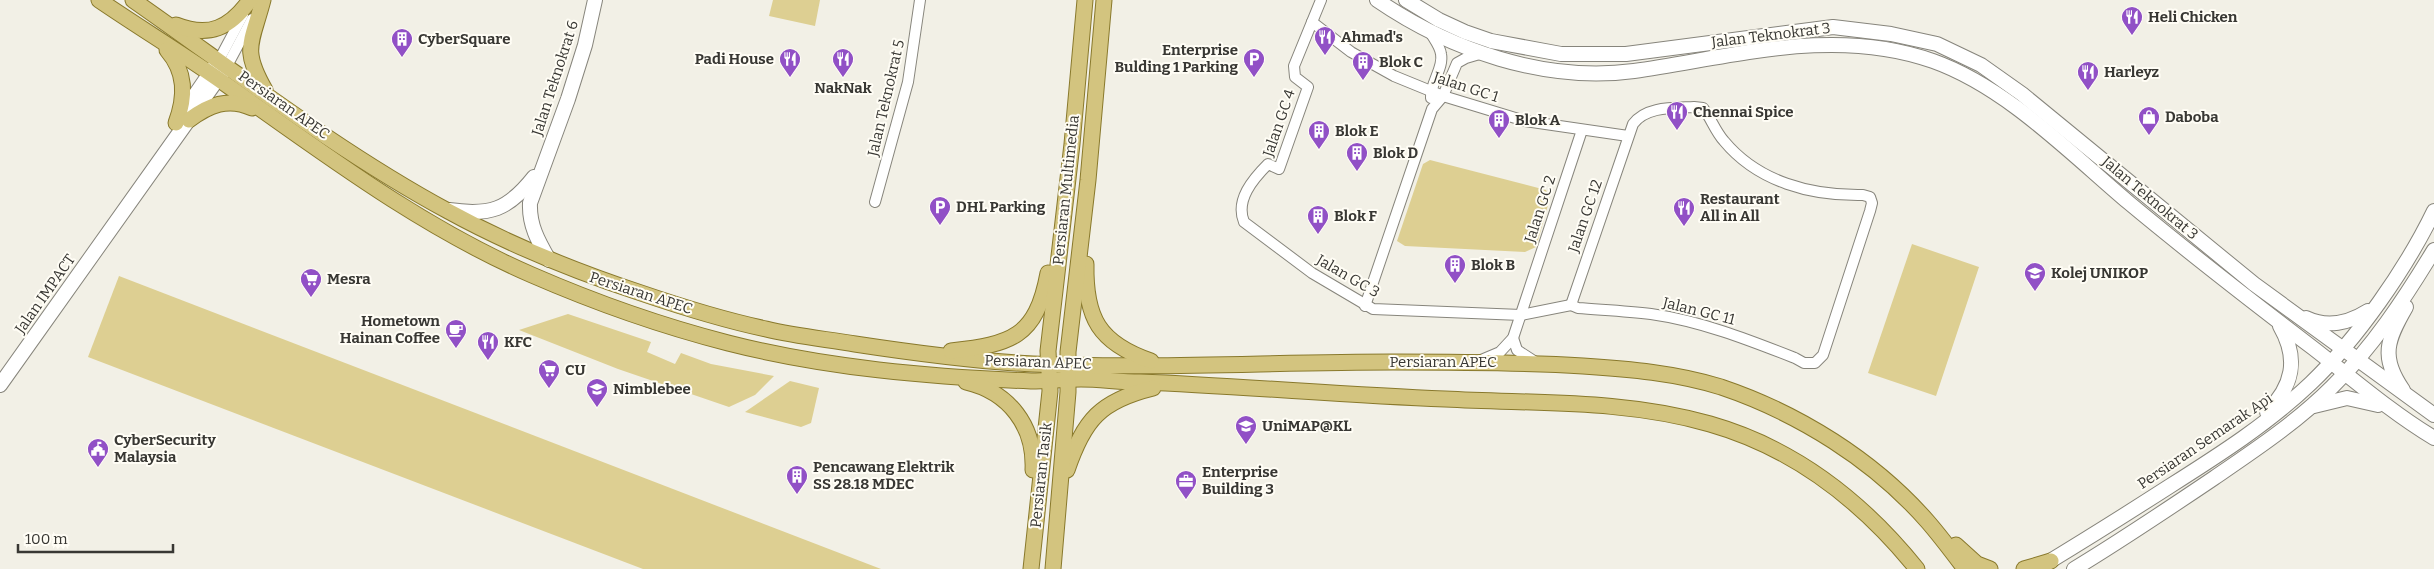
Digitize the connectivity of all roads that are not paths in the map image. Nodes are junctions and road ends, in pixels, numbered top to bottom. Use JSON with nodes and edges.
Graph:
{"nodes":[{"id":1,"x":99,"y":0,"type":"edge"},
{"id":2,"x":133,"y":0,"type":"edge"},
{"id":3,"x":250,"y":0,"type":"edge"},
{"id":4,"x":263,"y":0,"type":"edge"},
{"id":5,"x":595,"y":0,"type":"edge"},
{"id":6,"x":920,"y":0,"type":"edge"},
{"id":7,"x":1085,"y":0,"type":"edge"},
{"id":8,"x":1104,"y":0,"type":"edge"},
{"id":9,"x":1320,"y":0,"type":"edge"},
{"id":10,"x":1377,"y":0,"type":"edge"},
{"id":11,"x":1406,"y":0,"type":"edge"},
{"id":12,"x":158,"y":17,"type":"junction"},
{"id":13,"x":1312,"y":22,"type":"junction"},
{"id":14,"x":1430,"y":32,"type":"junction"},
{"id":15,"x":159,"y":40,"type":"junction"},
{"id":16,"x":1484,"y":53,"type":"junction"},
{"id":17,"x":223,"y":63,"type":"junction"},
{"id":18,"x":214,"y":77,"type":"junction"},
{"id":19,"x":1431,"y":91,"type":"junction"},
{"id":20,"x":266,"y":94,"type":"junction"},
{"id":21,"x":1443,"y":96,"type":"junction"},
{"id":22,"x":1432,"y":109,"type":"junction"},
{"id":23,"x":269,"y":115,"type":"junction"},
{"id":24,"x":182,"y":121,"type":"junction"},
{"id":25,"x":1582,"y":130,"type":"junction"},
{"id":26,"x":1628,"y":136,"type":"junction"},
{"id":27,"x":1072,"y":144,"type":"junction"},
{"id":28,"x":542,"y":165,"type":"junction"},
{"id":29,"x":1088,"y":180,"type":"junction"},
{"id":30,"x":875,"y":202,"type":"dead end"},
{"id":31,"x":446,"y":210,"type":"junction"},
{"id":32,"x":2434,"y":211,"type":"edge"},
{"id":33,"x":1241,"y":214,"type":"joint"},
{"id":34,"x":2434,"y":250,"type":"edge"},
{"id":35,"x":549,"y":260,"type":"junction"},
{"id":36,"x":2425,"y":266,"type":"junction"},
{"id":37,"x":1571,"y":304,"type":"junction"},
{"id":38,"x":1365,"y":306,"type":"junction"},
{"id":39,"x":2374,"y":308,"type":"junction"},
{"id":40,"x":2292,"y":312,"type":"junction"},
{"id":41,"x":1521,"y":315,"type":"junction"},
{"id":42,"x":2276,"y":320,"type":"junction"},
{"id":43,"x":1514,"y":341,"type":"junction"},
{"id":44,"x":2342,"y":349,"type":"junction"},
{"id":45,"x":925,"y":355,"type":"junction"},
{"id":46,"x":2357,"y":359,"type":"junction"},
{"id":47,"x":1475,"y":362,"type":"junction"},
{"id":48,"x":2331,"y":362,"type":"junction"},
{"id":49,"x":1538,"y":363,"type":"junction"},
{"id":50,"x":1815,"y":363,"type":"joint"},
{"id":51,"x":1049,"y":364,"type":"junction"},
{"id":52,"x":1068,"y":364,"type":"junction"},
{"id":53,"x":1172,"y":364,"type":"junction"},
{"id":54,"x":2345,"y":374,"type":"junction"},
{"id":55,"x":926,"y":375,"type":"junction"},
{"id":56,"x":1050,"y":380,"type":"junction"},
{"id":57,"x":1068,"y":380,"type":"junction"},
{"id":58,"x":1174,"y":383,"type":"junction"},
{"id":59,"x":0,"y":385,"type":"edge"},
{"id":60,"x":2408,"y":398,"type":"junction"},
{"id":61,"x":2309,"y":408,"type":"junction"},
{"id":62,"x":2395,"y":412,"type":"junction"},
{"id":63,"x":2434,"y":415,"type":"edge"},
{"id":64,"x":2434,"y":438,"type":"edge"},
{"id":65,"x":2232,"y":446,"type":"junction"},
{"id":66,"x":1060,"y":492,"type":"junction"},
{"id":67,"x":1928,"y":522,"type":"junction"},
{"id":68,"x":1892,"y":538,"type":"junction"},
{"id":69,"x":2051,"y":561,"type":"junction"},
{"id":70,"x":1030,"y":569,"type":"edge"},
{"id":71,"x":1053,"y":569,"type":"edge"},
{"id":72,"x":1916,"y":569,"type":"edge"},
{"id":73,"x":1929,"y":569,"type":"edge"},
{"id":74,"x":1965,"y":569,"type":"edge"},
{"id":75,"x":1990,"y":569,"type":"edge"},
{"id":76,"x":2024,"y":569,"type":"edge"},
{"id":77,"x":2037,"y":569,"type":"edge"},
{"id":78,"x":2074,"y":569,"type":"edge"}],
"edges":[{"from":1,"to":15,"type":"main road","name":"Persiaran APEC"},
{"from":2,"to":12,"type":"main road","name":"Persiaran APEC"},
{"from":3,"to":12,"type":"main road"},
{"from":3,"to":17,"type":"street"},
{"from":4,"to":17,"type":"street"},
{"from":4,"to":20,"type":"main road"},
{"from":5,"to":28,"type":"main road","name":"Jalan Teknokrat 6"},
{"from":6,"to":30,"type":"street","name":"Jalan Teknokrat 5"},
{"from":7,"to":27,"type":"main road","name":"Persiaran Multimedia"},
{"from":8,"to":29,"type":"main road","name":"Persiaran Multimedia"},
{"from":9,"to":13,"type":"street"},
{"from":10,"to":14,"type":"main road","name":"Jalan Teknokrat 3"},
{"from":11,"to":40,"type":"main road","name":"Jalan Teknokrat 3"},
{"from":12,"to":17,"type":"main road","name":"Persiaran APEC"},
{"from":13,"to":19,"type":"street","name":"Jalan GC 1"},
{"from":13,"to":33,"type":"street","name":"Jalan GC 4"},
{"from":14,"to":16,"type":"main road","name":"Jalan Teknokrat 3"},
{"from":14,"to":19,"type":"street"},
{"from":15,"to":18,"type":"main road","name":"Persiaran APEC"},
{"from":15,"to":24,"type":"main road"},
{"from":16,"to":21,"type":"street"},
{"from":16,"to":42,"type":"main road","name":"Jalan Teknokrat 3"},
{"from":17,"to":18,"type":"main road","name":"Jalan IMPACT"},
{"from":17,"to":20,"type":"main road","name":"Persiaran APEC"},
{"from":18,"to":23,"type":"main road","name":"Persiaran APEC"},
{"from":18,"to":24,"type":"main road","name":"Jalan IMPACT"},
{"from":19,"to":21,"type":"street","name":"Jalan GC 1"},
{"from":19,"to":22,"type":"street"},
{"from":20,"to":31,"type":"main road","name":"Persiaran APEC"},
{"from":21,"to":22,"type":"street"},
{"from":21,"to":25,"type":"street","name":"Jalan GC 1"},
{"from":22,"to":38,"type":"street"},
{"from":23,"to":24,"type":"main road"},
{"from":23,"to":55,"type":"main road","name":"Persiaran APEC"},
{"from":24,"to":59,"type":"main road","name":"Jalan IMPACT"},
{"from":25,"to":26,"type":"street","name":"Jalan GC 1"},
{"from":25,"to":41,"type":"street","name":"Jalan GC 2"},
{"from":26,"to":37,"type":"street","name":"Jalan GC 12"},
{"from":26,"to":50,"type":"street","name":"Jalan GC 12"},
{"from":27,"to":45,"type":"main road"},
{"from":27,"to":51,"type":"main road","name":"Persiaran Multimedia"},
{"from":28,"to":31,"type":"main road","name":"Jalan Teknokrat 6"},
{"from":28,"to":35,"type":"main road","name":"Jalan Teknokrat 6"},
{"from":29,"to":52,"type":"main road","name":"Persiaran Multimedia"},
{"from":29,"to":53,"type":"main road"},
{"from":31,"to":35,"type":"main road","name":"Persiaran APEC"},
{"from":32,"to":39,"type":"main road","name":"Persiaran Semarak Api"},
{"from":33,"to":38,"type":"street","name":"Jalan GC 3"},
{"from":34,"to":36,"type":"main road"},
{"from":35,"to":45,"type":"main road","name":"Persiaran APEC"},
{"from":36,"to":46,"type":"main road"},
{"from":36,"to":60,"type":"main road"},
{"from":37,"to":41,"type":"street","name":"Jalan GC 3"},
{"from":37,"to":50,"type":"street","name":"Jalan GC 11"},
{"from":38,"to":41,"type":"street","name":"Jalan GC 3"},
{"from":39,"to":40,"type":"main road"},
{"from":39,"to":44,"type":"main road","name":"Persiaran Semarak Api"},
{"from":40,"to":44,"type":"main road","name":"Jalan Teknokrat 3"},
{"from":41,"to":43,"type":"street","name":"Jalan GC 2"},
{"from":42,"to":48,"type":"main road","name":"Jalan Teknokrat 3"},
{"from":42,"to":65,"type":"main road"},
{"from":43,"to":47,"type":"street","name":"Jalan GC 2"},
{"from":43,"to":49,"type":"street"},
{"from":44,"to":46,"type":"main road","name":"Jalan Teknokrat 3"},
{"from":44,"to":48,"type":"main road","name":"Persiaran Semarak Api"},
{"from":45,"to":51,"type":"main road","name":"Persiaran APEC"},
{"from":46,"to":54,"type":"main road"},
{"from":46,"to":60,"type":"main road","name":"Jalan Teknokrat 3"},
{"from":47,"to":49,"type":"main road","name":"Persiaran APEC"},
{"from":47,"to":53,"type":"main road","name":"Persiaran APEC"},
{"from":48,"to":54,"type":"main road","name":"Jalan Teknokrat 3"},
{"from":48,"to":65,"type":"main road","name":"Persiaran Semarak Api"},
{"from":49,"to":67,"type":"main road","name":"Persiaran APEC"},
{"from":51,"to":52,"type":"main road","name":"Persiaran APEC"},
{"from":51,"to":56,"type":"main road","name":"Persiaran Multimedia"},
{"from":52,"to":53,"type":"main road","name":"Persiaran APEC"},
{"from":52,"to":57,"type":"main road","name":"Persiaran Multimedia"},
{"from":54,"to":61,"type":"main road"},
{"from":54,"to":62,"type":"main road","name":"Jalan Teknokrat 3"},
{"from":55,"to":56,"type":"main road","name":"Persiaran APEC"},
{"from":55,"to":70,"type":"main road"},
{"from":56,"to":57,"type":"main road","name":"Persiaran APEC"},
{"from":56,"to":70,"type":"main road","name":"Persiaran Tasik"},
{"from":57,"to":58,"type":"main road","name":"Persiaran APEC"},
{"from":57,"to":66,"type":"main road","name":"Persiaran Tasik"},
{"from":58,"to":66,"type":"main road"},
{"from":58,"to":68,"type":"main road","name":"Persiaran APEC"},
{"from":60,"to":63,"type":"main road","name":"Jalan Teknokrat 3"},
{"from":61,"to":62,"type":"main road"},
{"from":61,"to":78,"type":"main road"},
{"from":62,"to":64,"type":"main road"},
{"from":65,"to":69,"type":"main road","name":"Persiaran Semarak Api"},
{"from":66,"to":71,"type":"main road"},
{"from":67,"to":74,"type":"main road","name":"Persiaran APEC"},
{"from":67,"to":75,"type":"main road"},
{"from":68,"to":72,"type":"main road","name":"Persiaran APEC"},
{"from":68,"to":73,"type":"main road"},
{"from":69,"to":76,"type":"main road"},
{"from":69,"to":77,"type":"main road","name":"Persiaran Semarak Api"}]}
